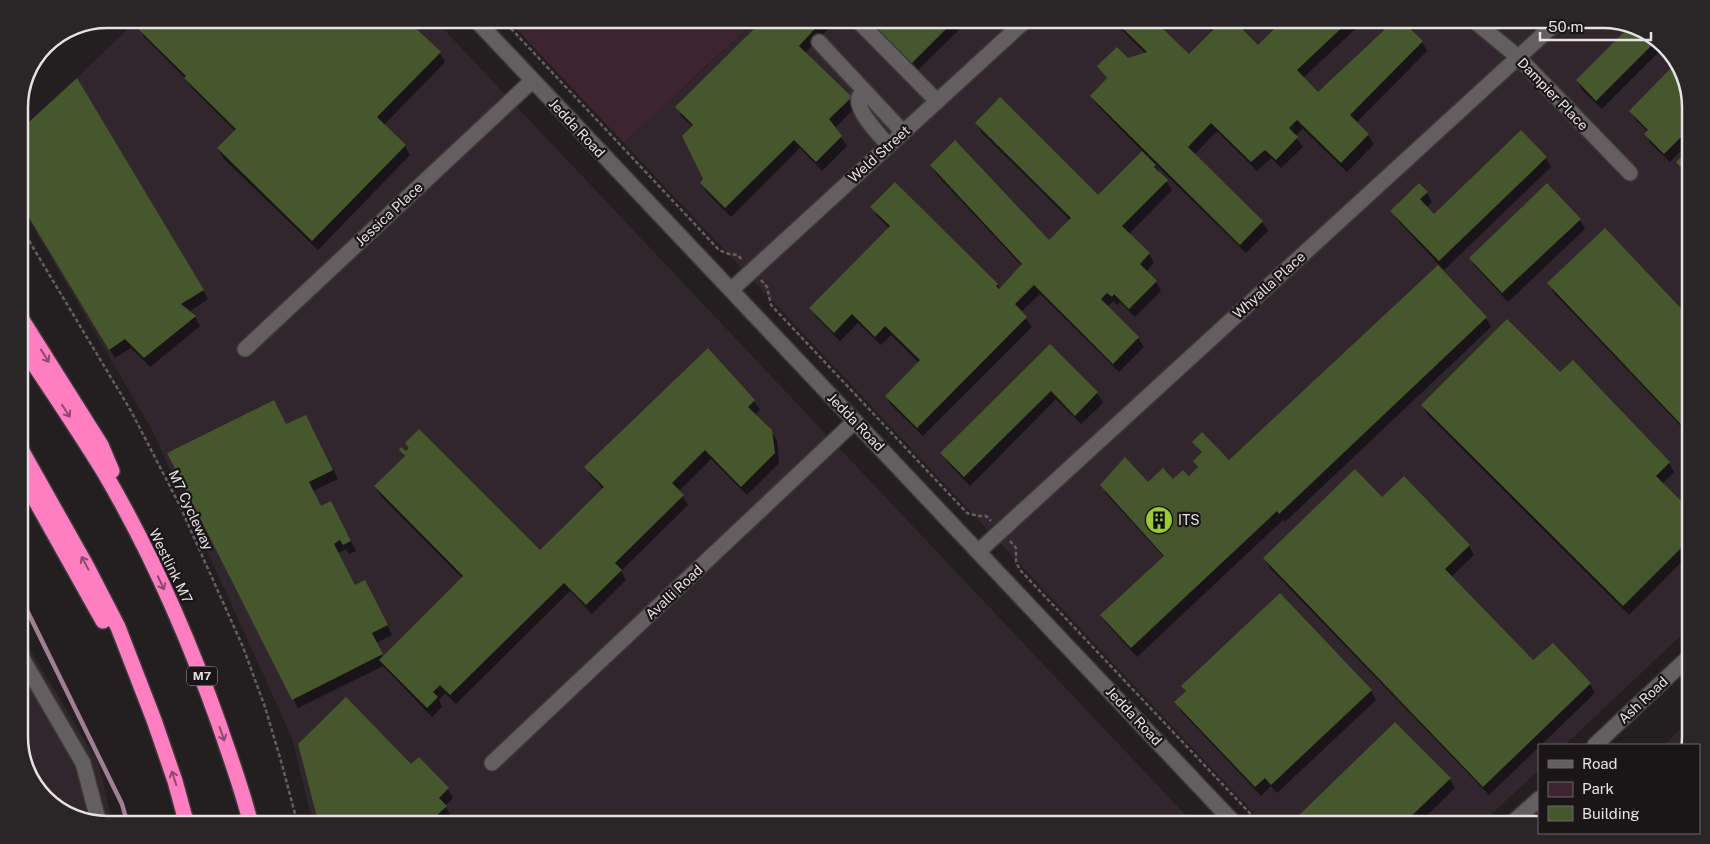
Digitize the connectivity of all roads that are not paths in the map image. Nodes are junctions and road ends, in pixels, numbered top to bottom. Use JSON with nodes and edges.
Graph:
{"nodes":[{"id":1,"x":483,"y":28,"type":"edge"},
{"id":2,"x":865,"y":28,"type":"edge"},
{"id":3,"x":1017,"y":28,"type":"edge"},
{"id":4,"x":1483,"y":28,"type":"edge"},
{"id":5,"x":1550,"y":28,"type":"edge"},
{"id":6,"x":819,"y":42,"type":"dead end"},
{"id":7,"x":1518,"y":58,"type":"junction"},
{"id":8,"x":532,"y":80,"type":"junction"},
{"id":9,"x":864,"y":91,"type":"junction"},
{"id":10,"x":937,"y":101,"type":"junction"},
{"id":11,"x":903,"y":132,"type":"junction"},
{"id":12,"x":888,"y":145,"type":"junction"},
{"id":13,"x":1630,"y":173,"type":"dead end"},
{"id":14,"x":731,"y":290,"type":"junction"},
{"id":15,"x":28,"y":329,"type":"edge"},
{"id":16,"x":244,"y":349,"type":"dead end"},
{"id":17,"x":28,"y":355,"type":"edge"},
{"id":18,"x":855,"y":421,"type":"junction"},
{"id":19,"x":28,"y":462,"type":"edge"},
{"id":20,"x":28,"y":487,"type":"edge"},
{"id":21,"x":140,"y":539,"type":"junction"},
{"id":22,"x":979,"y":551,"type":"junction"},
{"id":23,"x":1682,"y":663,"type":"edge"},
{"id":24,"x":28,"y":668,"type":"edge"},
{"id":25,"x":148,"y":703,"type":"junction"},
{"id":26,"x":1596,"y":744,"type":"edge"},
{"id":27,"x":492,"y":763,"type":"dead end"},
{"id":28,"x":1538,"y":799,"type":"edge"},
{"id":29,"x":97,"y":815,"type":"edge"},
{"id":30,"x":185,"y":816,"type":"edge"},
{"id":31,"x":248,"y":816,"type":"edge"},
{"id":32,"x":1228,"y":816,"type":"edge"},
{"id":33,"x":1520,"y":816,"type":"edge"}],
"edges":[{"from":1,"to":8,"type":"street","name":"Jedda Road"},
{"from":2,"to":10,"type":"street"},
{"from":3,"to":10,"type":"street","name":"Weld Street"},
{"from":4,"to":7,"type":"street","name":"Dampier Place"},
{"from":5,"to":7,"type":"street","name":"Whyalla Place"},
{"from":6,"to":9,"type":"street"},
{"from":7,"to":13,"type":"street","name":"Dampier Place"},
{"from":7,"to":22,"type":"street","name":"Whyalla Place"},
{"from":8,"to":14,"type":"street","name":"Jedda Road"},
{"from":8,"to":16,"type":"street","name":"Jessica Place"},
{"from":9,"to":11,"type":"street"},
{"from":9,"to":12,"type":"street"},
{"from":10,"to":11,"type":"street","name":"Weld Street"},
{"from":11,"to":12,"type":"street","name":"Weld Street"},
{"from":12,"to":14,"type":"street","name":"Weld Street"},
{"from":14,"to":18,"type":"street","name":"Jedda Road"},
{"from":15,"to":21,"type":"highway","one_way":true},
{"from":17,"to":21,"type":"highway","name":"Westlink M7","number":"M7","one_way":true},
{"from":18,"to":22,"type":"street","name":"Jedda Road"},
{"from":18,"to":27,"type":"street","name":"Avalli Road"},
{"from":25,"to":19,"type":"highway","one_way":true},
{"from":20,"to":25,"type":"highway"},
{"from":21,"to":31,"type":"highway","name":"Westlink M7","number":"M7","one_way":true},
{"from":22,"to":32,"type":"street","name":"Jedda Road"},
{"from":23,"to":26,"type":"street","name":"Ash Road"},
{"from":24,"to":29,"type":"street"},
{"from":30,"to":25,"type":"highway","one_way":true},
{"from":28,"to":33,"type":"street"}]}
